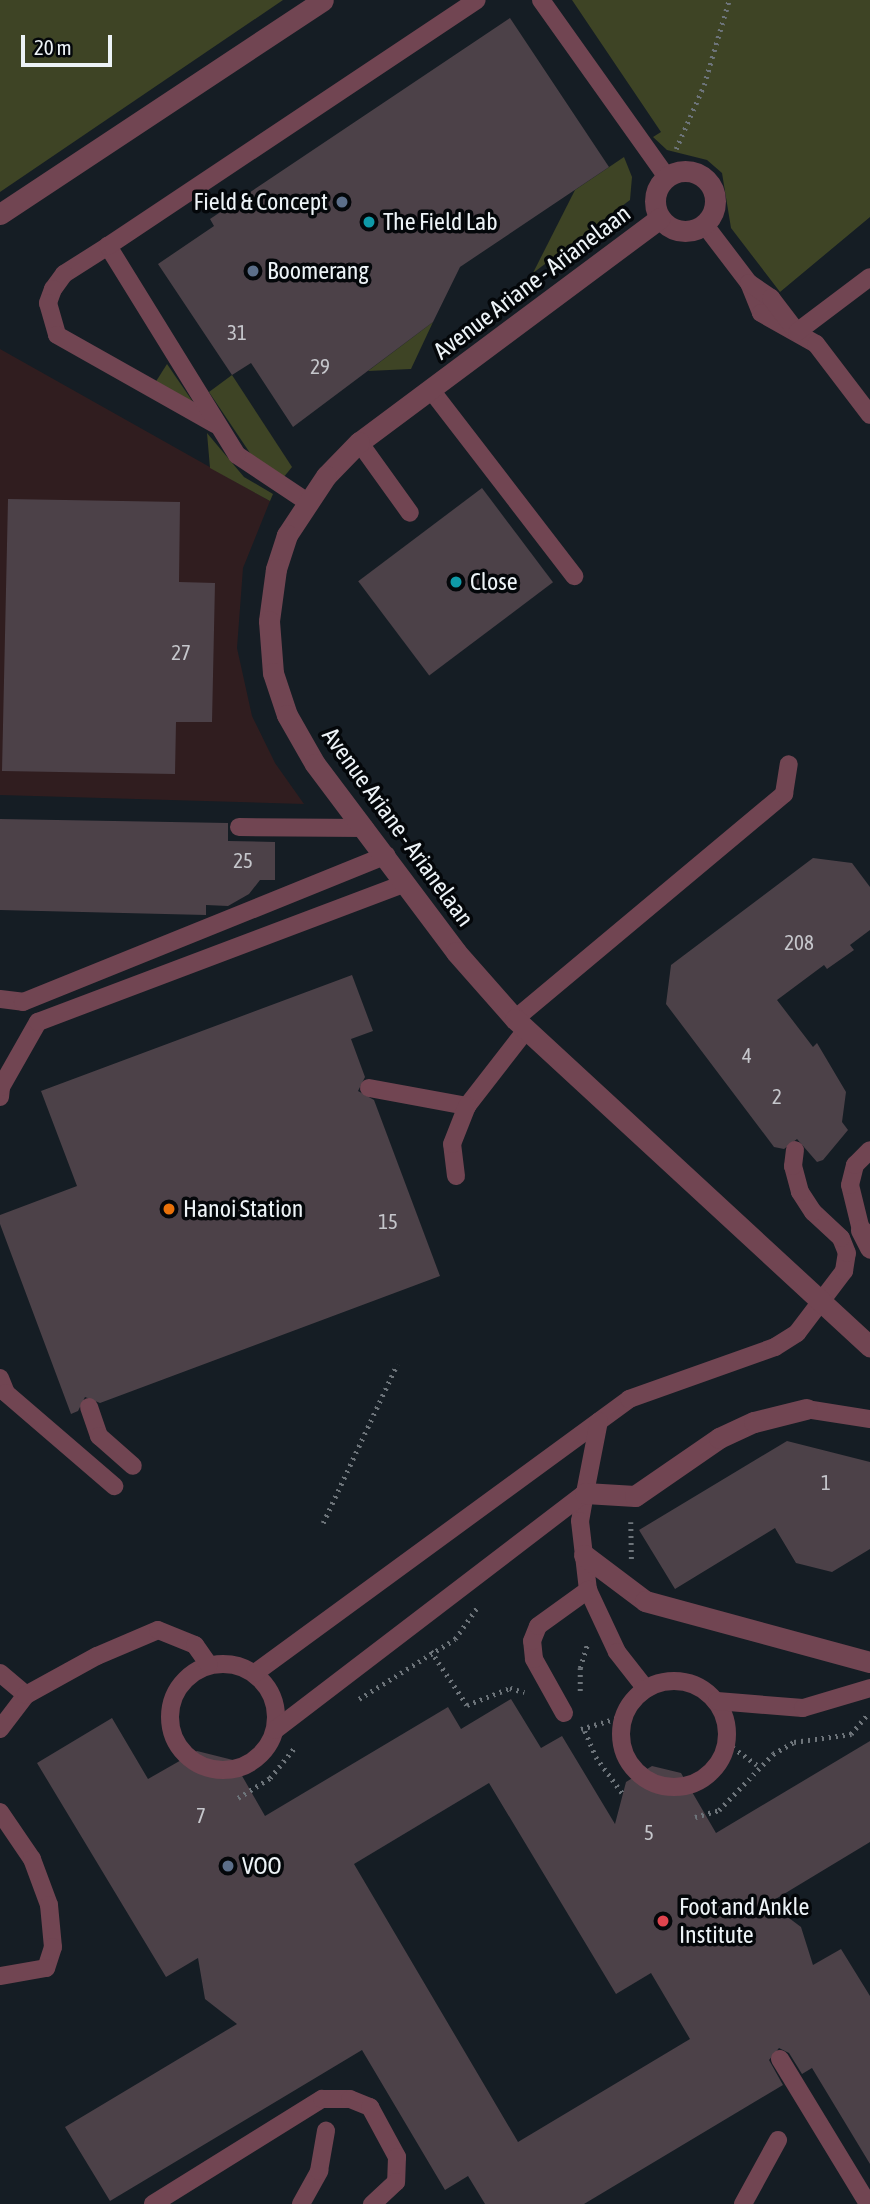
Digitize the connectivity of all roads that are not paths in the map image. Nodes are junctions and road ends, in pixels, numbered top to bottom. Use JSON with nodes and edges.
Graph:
{"nodes":[{"id":1,"x":323,"y":0,"type":"edge"},
{"id":2,"x":477,"y":0,"type":"edge"},
{"id":3,"x":541,"y":0,"type":"edge"},
{"id":4,"x":670,"y":175,"type":"junction"},
{"id":5,"x":0,"y":214,"type":"edge"},
{"id":6,"x":660,"y":218,"type":"junction"},
{"id":7,"x":704,"y":224,"type":"junction"},
{"id":8,"x":108,"y":246,"type":"junction"},
{"id":9,"x":870,"y":277,"type":"edge"},
{"id":10,"x":797,"y":332,"type":"junction"},
{"id":11,"x":430,"y":390,"type":"junction"},
{"id":12,"x":870,"y":415,"type":"edge"},
{"id":13,"x":217,"y":425,"type":"junction"},
{"id":14,"x":359,"y":442,"type":"junction"},
{"id":15,"x":306,"y":502,"type":"junction"},
{"id":16,"x":410,"y":513,"type":"dead end"},
{"id":17,"x":574,"y":576,"type":"dead end"},
{"id":18,"x":789,"y":764,"type":"dead end"},
{"id":19,"x":239,"y":827,"type":"dead end"},
{"id":20,"x":365,"y":828,"type":"junction"},
{"id":21,"x":386,"y":855,"type":"junction"},
{"id":22,"x":406,"y":883,"type":"junction"},
{"id":23,"x":0,"y":999,"type":"edge"},
{"id":24,"x":520,"y":1025,"type":"junction"},
{"id":25,"x":369,"y":1088,"type":"dead end"},
{"id":26,"x":0,"y":1097,"type":"edge"},
{"id":27,"x":467,"y":1106,"type":"junction"},
{"id":28,"x":795,"y":1150,"type":"dead end"},
{"id":29,"x":870,"y":1150,"type":"edge"},
{"id":30,"x":456,"y":1176,"type":"dead end"},
{"id":31,"x":865,"y":1239,"type":"edge"},
{"id":32,"x":822,"y":1303,"type":"junction"},
{"id":33,"x":870,"y":1347,"type":"edge"},
{"id":34,"x":0,"y":1378,"type":"edge"},
{"id":35,"x":89,"y":1407,"type":"dead end"},
{"id":36,"x":806,"y":1409,"type":"joint"},
{"id":37,"x":870,"y":1419,"type":"edge"},
{"id":38,"x":599,"y":1421,"type":"junction"},
{"id":39,"x":133,"y":1466,"type":"dead end"},
{"id":40,"x":114,"y":1486,"type":"dead end"},
{"id":41,"x":585,"y":1493,"type":"junction"},
{"id":42,"x":584,"y":1555,"type":"junction"},
{"id":43,"x":588,"y":1590,"type":"junction"},
{"id":44,"x":870,"y":1662,"type":"edge"},
{"id":45,"x":209,"y":1665,"type":"junction"},
{"id":46,"x":0,"y":1673,"type":"edge"},
{"id":47,"x":255,"y":1673,"type":"junction"},
{"id":48,"x":870,"y":1688,"type":"edge"},
{"id":49,"x":646,"y":1689,"type":"junction"},
{"id":50,"x":26,"y":1695,"type":"junction"},
{"id":51,"x":717,"y":1701,"type":"junction"},
{"id":52,"x":573,"y":1715,"type":"road end"},
{"id":53,"x":0,"y":1730,"type":"edge"},
{"id":54,"x":275,"y":1730,"type":"junction"},
{"id":55,"x":0,"y":1812,"type":"edge"},
{"id":56,"x":0,"y":1976,"type":"edge"},
{"id":57,"x":780,"y":2059,"type":"dead end"},
{"id":58,"x":326,"y":2132,"type":"dead end"},
{"id":59,"x":778,"y":2140,"type":"dead end"},
{"id":60,"x":153,"y":2204,"type":"edge"},
{"id":61,"x":301,"y":2204,"type":"edge"},
{"id":62,"x":372,"y":2204,"type":"edge"},
{"id":63,"x":743,"y":2204,"type":"edge"},
{"id":64,"x":868,"y":2204,"type":"edge"}],
"edges":[{"from":1,"to":5,"type":"street"},
{"from":2,"to":8,"type":"lane"},
{"from":3,"to":4,"type":"lane"},
{"from":4,"to":6,"type":"street","name":"Avenue Ariane - Arianelaan"},
{"from":4,"to":7,"type":"street"},
{"from":6,"to":7,"type":"street","name":"Avenue Ariane - Arianelaan"},
{"from":6,"to":11,"type":"street","name":"Avenue Ariane - Arianelaan"},
{"from":7,"to":10,"type":"lane"},
{"from":8,"to":13,"type":"lane"},
{"from":8,"to":13,"type":"lane"},
{"from":9,"to":10,"type":"lane"},
{"from":10,"to":12,"type":"lane"},
{"from":11,"to":14,"type":"street","name":"Avenue Ariane - Arianelaan"},
{"from":11,"to":17,"type":"lane"},
{"from":13,"to":15,"type":"lane"},
{"from":14,"to":15,"type":"street","name":"Avenue Ariane - Arianelaan"},
{"from":14,"to":16,"type":"lane"},
{"from":15,"to":20,"type":"street","name":"Avenue Ariane - Arianelaan"},
{"from":18,"to":24,"type":"lane"},
{"from":19,"to":20,"type":"lane"},
{"from":20,"to":21,"type":"street","name":"Avenue Ariane - Arianelaan"},
{"from":21,"to":22,"type":"street","name":"Avenue Ariane - Arianelaan"},
{"from":21,"to":23,"type":"lane"},
{"from":22,"to":24,"type":"street","name":"Avenue Ariane - Arianelaan"},
{"from":22,"to":26,"type":"lane"},
{"from":24,"to":27,"type":"lane"},
{"from":24,"to":32,"type":"street","name":"Avenue Ariane - Arianelaan"},
{"from":25,"to":27,"type":"lane"},
{"from":27,"to":30,"type":"lane"},
{"from":28,"to":32,"type":"lane"},
{"from":29,"to":31,"type":"lane"},
{"from":32,"to":33,"type":"street","name":"Avenue Ariane - Arianelaan"},
{"from":32,"to":38,"type":"lane"},
{"from":34,"to":40,"type":"lane"},
{"from":35,"to":39,"type":"lane"},
{"from":36,"to":37,"type":"lane"},
{"from":36,"to":41,"type":"street"},
{"from":38,"to":41,"type":"lane"},
{"from":38,"to":47,"type":"lane"},
{"from":41,"to":42,"type":"lane"},
{"from":41,"to":54,"type":"lane"},
{"from":42,"to":43,"type":"lane"},
{"from":42,"to":44,"type":"street"},
{"from":43,"to":49,"type":"lane"},
{"from":43,"to":52,"type":"lane"},
{"from":45,"to":47,"type":"lane"},
{"from":45,"to":50,"type":"lane"},
{"from":45,"to":54,"type":"lane"},
{"from":46,"to":50,"type":"lane"},
{"from":47,"to":54,"type":"lane"},
{"from":48,"to":51,"type":"lane"},
{"from":49,"to":51,"type":"lane"},
{"from":49,"to":51,"type":"lane"},
{"from":50,"to":53,"type":"lane"},
{"from":55,"to":56,"type":"lane"},
{"from":57,"to":64,"type":"lane"},
{"from":58,"to":61,"type":"lane"},
{"from":59,"to":63,"type":"lane"},
{"from":60,"to":62,"type":"lane"}]}
